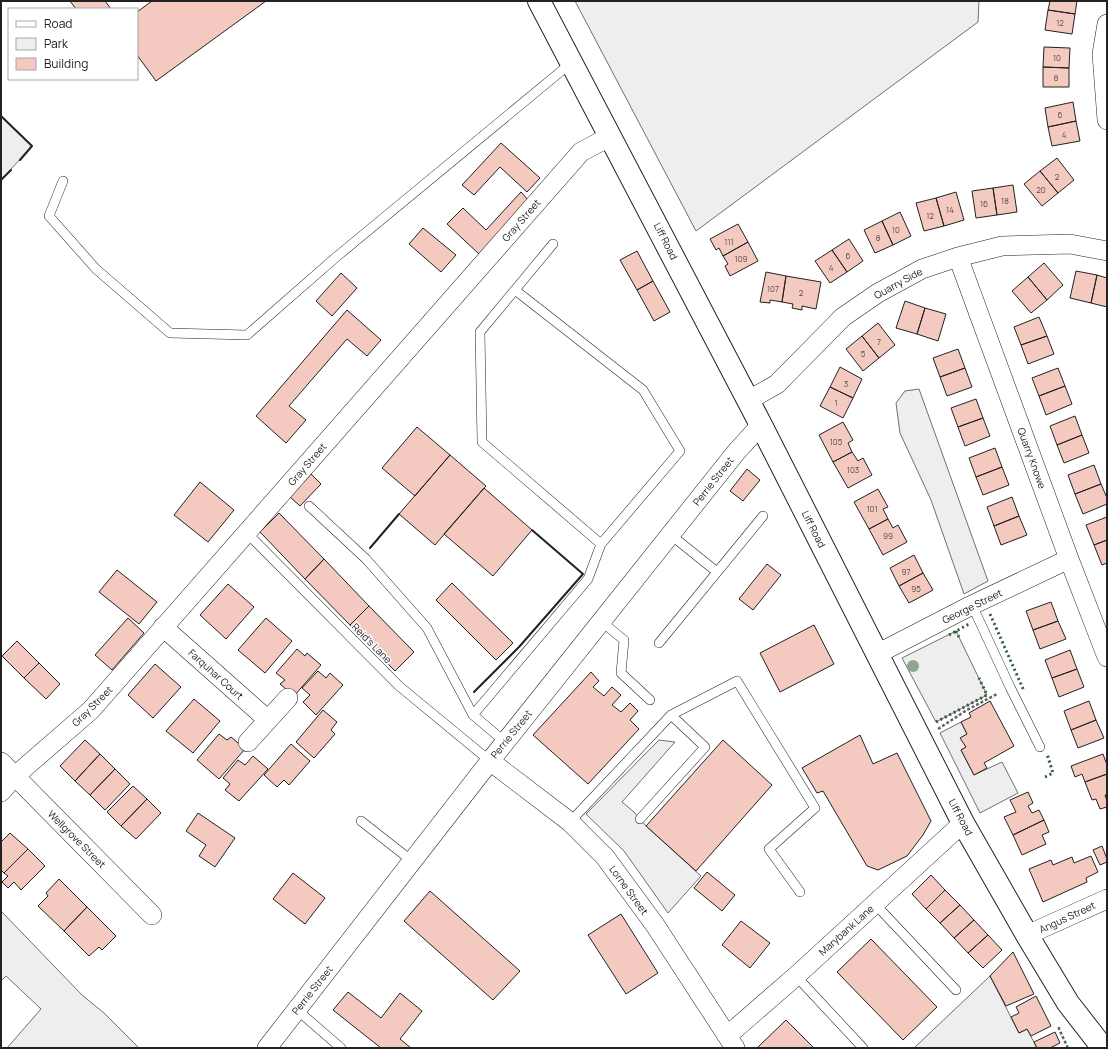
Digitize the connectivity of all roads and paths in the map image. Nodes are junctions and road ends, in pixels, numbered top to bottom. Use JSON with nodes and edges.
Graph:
{"nodes":[{"id":1,"x":539,"y":1,"type":"edge"},
{"id":2,"x":1107,"y":24,"type":"edge"},
{"id":3,"x":572,"y":63,"type":"junction"},
{"id":4,"x":1107,"y":120,"type":"edge"},
{"id":5,"x":611,"y":136,"type":"junction"},
{"id":6,"x":63,"y":181,"type":"dead end"},
{"id":7,"x":553,"y":244,"type":"dead end"},
{"id":8,"x":1107,"y":251,"type":"edge"},
{"id":9,"x":958,"y":258,"type":"junction"},
{"id":10,"x":516,"y":290,"type":"junction"},
{"id":11,"x":749,"y":400,"type":"junction"},
{"id":12,"x":761,"y":425,"type":"junction"},
{"id":13,"x":309,"y":506,"type":"dead end"},
{"id":14,"x":763,"y":516,"type":"dead end"},
{"id":15,"x":247,"y":533,"type":"junction"},
{"id":16,"x":671,"y":535,"type":"junction"},
{"id":17,"x":602,"y":544,"type":"junction"},
{"id":18,"x":1069,"y":559,"type":"junction"},
{"id":19,"x":717,"y":572,"type":"junction"},
{"id":20,"x":972,"y":605,"type":"junction"},
{"id":21,"x":602,"y":622,"type":"junction"},
{"id":22,"x":164,"y":627,"type":"junction"},
{"id":23,"x":659,"y":643,"type":"dead end"},
{"id":24,"x":877,"y":654,"type":"junction"},
{"id":25,"x":1107,"y":657,"type":"edge"},
{"id":26,"x":1010,"y":687,"type":"junction"},
{"id":27,"x":288,"y":698,"type":"dead end"},
{"id":28,"x":650,"y":700,"type":"dead end"},
{"id":29,"x":473,"y":715,"type":"junction"},
{"id":30,"x":671,"y":715,"type":"junction"},
{"id":31,"x":268,"y":720,"type":"junction"},
{"id":32,"x":934,"y":731,"type":"dead end"},
{"id":33,"x":248,"y":742,"type":"dead end"},
{"id":34,"x":505,"y":742,"type":"junction"},
{"id":35,"x":1040,"y":747,"type":"dead end"},
{"id":36,"x":490,"y":761,"type":"junction"},
{"id":37,"x":1,"y":762,"type":"edge"},
{"id":38,"x":15,"y":776,"type":"junction"},
{"id":39,"x":1,"y":792,"type":"edge"},
{"id":40,"x":640,"y":819,"type":"dead end"},
{"id":41,"x":361,"y":821,"type":"dead end"},
{"id":42,"x":570,"y":822,"type":"junction"},
{"id":43,"x":963,"y":823,"type":"junction"},
{"id":44,"x":412,"y":862,"type":"junction"},
{"id":45,"x":800,"y":892,"type":"dead end"},
{"id":46,"x":1107,"y":899,"type":"edge"},
{"id":47,"x":874,"y":904,"type":"junction"},
{"id":48,"x":152,"y":915,"type":"dead end"},
{"id":49,"x":1027,"y":935,"type":"junction"},
{"id":50,"x":796,"y":976,"type":"junction"},
{"id":51,"x":956,"y":990,"type":"dead end"},
{"id":52,"x":296,"y":1009,"type":"junction"},
{"id":53,"x":731,"y":1042,"type":"edge"},
{"id":54,"x":267,"y":1048,"type":"edge"},
{"id":55,"x":341,"y":1048,"type":"edge"},
{"id":56,"x":863,"y":1048,"type":"edge"},
{"id":57,"x":1103,"y":1048,"type":"edge"}],
"edges":[{"from":1,"to":3,"type":"street","name":"Liff Road"},
{"from":2,"to":4,"type":"street"},
{"from":3,"to":5,"type":"street","name":"Liff Road"},
{"from":3,"to":6,"type":"lane"},
{"from":5,"to":11,"type":"street","name":"Liff Road"},
{"from":5,"to":15,"type":"street","name":"Gray Street"},
{"from":7,"to":10,"type":"lane"},
{"from":8,"to":9,"type":"street","name":"Quarry Side"},
{"from":9,"to":11,"type":"street","name":"Quarry Side"},
{"from":9,"to":18,"type":"street","name":"Quarry Knowe"},
{"from":10,"to":17,"type":"lane"},
{"from":10,"to":17,"type":"lane"},
{"from":11,"to":12,"type":"street","name":"Liff Road"},
{"from":12,"to":16,"type":"street","name":"Perrie Street"},
{"from":12,"to":24,"type":"street","name":"Liff Road"},
{"from":13,"to":29,"type":"lane"},
{"from":14,"to":19,"type":"lane"},
{"from":15,"to":22,"type":"street","name":"Gray Street"},
{"from":15,"to":36,"type":"lane","name":"Reid's Lane"},
{"from":16,"to":19,"type":"lane"},
{"from":16,"to":21,"type":"street","name":"Perrie Street"},
{"from":17,"to":29,"type":"lane"},
{"from":18,"to":20,"type":"street","name":"George Street"},
{"from":18,"to":25,"type":"street","name":"Quarry Knowe"},
{"from":19,"to":23,"type":"lane"},
{"from":20,"to":24,"type":"street","name":"George Street"},
{"from":20,"to":26,"type":"lane"},
{"from":21,"to":28,"type":"lane"},
{"from":21,"to":34,"type":"street","name":"Perrie Street"},
{"from":22,"to":31,"type":"street","name":"Farquhar Court"},
{"from":22,"to":38,"type":"street","name":"Gray Street"},
{"from":24,"to":43,"type":"street","name":"Liff Road"},
{"from":26,"to":32,"type":"path"},
{"from":26,"to":35,"type":"lane"},
{"from":27,"to":31,"type":"street"},
{"from":29,"to":34,"type":"lane"},
{"from":30,"to":40,"type":"lane"},
{"from":30,"to":42,"type":"lane"},
{"from":30,"to":45,"type":"lane"},
{"from":31,"to":33,"type":"street"},
{"from":34,"to":36,"type":"street","name":"Perrie Street"},
{"from":36,"to":42,"type":"street","name":"Lorne Street"},
{"from":36,"to":44,"type":"street","name":"Perrie Street"},
{"from":37,"to":38,"type":"street","name":"Wellgrove Street"},
{"from":38,"to":39,"type":"street","name":"Gray Street"},
{"from":38,"to":48,"type":"street","name":"Wellgrove Street"},
{"from":41,"to":44,"type":"lane"},
{"from":42,"to":53,"type":"street","name":"Lorne Street"},
{"from":43,"to":47,"type":"street","name":"Marybank Lane"},
{"from":43,"to":49,"type":"street","name":"Liff Road"},
{"from":44,"to":52,"type":"street","name":"Perrie Street"},
{"from":46,"to":49,"type":"street","name":"Angus Street"},
{"from":47,"to":50,"type":"street","name":"Marybank Lane"},
{"from":47,"to":51,"type":"lane"},
{"from":49,"to":57,"type":"street","name":"Liff Road"},
{"from":50,"to":53,"type":"street","name":"Marybank Lane"},
{"from":50,"to":56,"type":"lane"},
{"from":52,"to":54,"type":"street","name":"Perrie Street"},
{"from":52,"to":55,"type":"lane"}]}
